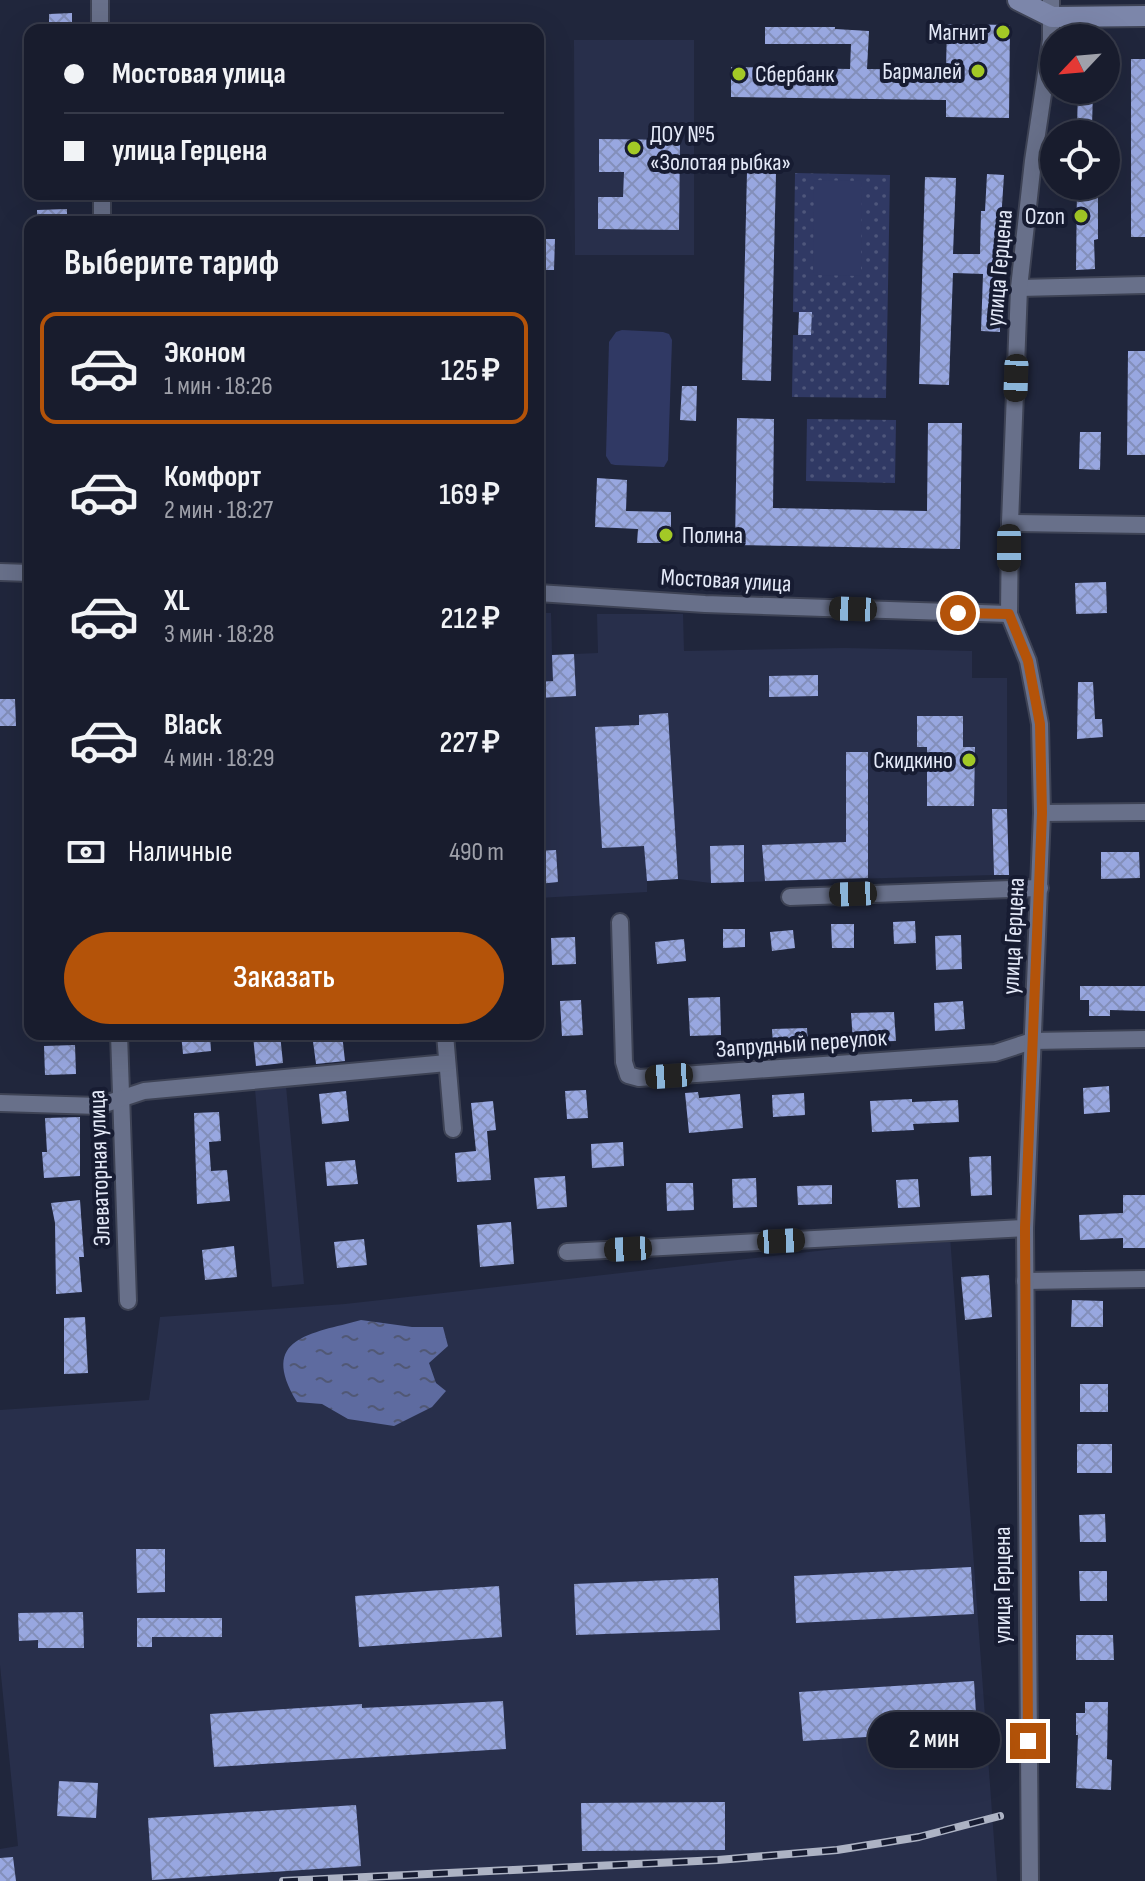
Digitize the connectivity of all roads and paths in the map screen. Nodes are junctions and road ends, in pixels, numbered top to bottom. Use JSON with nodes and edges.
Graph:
{"nodes":[{"id":1,"x":100,"y":0,"type":"edge"},
{"id":2,"x":1018,"y":0,"type":"edge"},
{"id":3,"x":1052,"y":8,"type":"edge"},
{"id":4,"x":1145,"y":16,"type":"edge"},
{"id":5,"x":100,"y":24,"type":"edge"},
{"id":6,"x":1145,"y":285,"type":"edge"},
{"id":7,"x":1019,"y":288,"type":"junction"},
{"id":8,"x":1010,"y":523,"type":"junction"},
{"id":9,"x":1145,"y":525,"type":"edge"},
{"id":10,"x":0,"y":572,"type":"edge"},
{"id":11,"x":24,"y":573,"type":"edge"},
{"id":12,"x":544,"y":593,"type":"edge"},
{"id":13,"x":1009,"y":614,"type":"junction"},
{"id":14,"x":1145,"y":812,"type":"edge"},
{"id":15,"x":1042,"y":813,"type":"junction"},
{"id":16,"x":1040,"y":888,"type":"junction"},
{"id":17,"x":790,"y":897,"type":"dead end"},
{"id":18,"x":620,"y":922,"type":"dead end"},
{"id":19,"x":1145,"y":1039,"type":"edge"},
{"id":20,"x":119,"y":1040,"type":"edge"},
{"id":21,"x":445,"y":1040,"type":"edge"},
{"id":22,"x":1032,"y":1041,"type":"junction"},
{"id":23,"x":447,"y":1063,"type":"junction"},
{"id":24,"x":121,"y":1098,"type":"junction"},
{"id":25,"x":0,"y":1103,"type":"edge"},
{"id":26,"x":453,"y":1129,"type":"dead end"},
{"id":27,"x":1025,"y":1228,"type":"junction"},
{"id":28,"x":567,"y":1252,"type":"dead end"},
{"id":29,"x":1145,"y":1279,"type":"edge"},
{"id":30,"x":1025,"y":1281,"type":"junction"},
{"id":31,"x":128,"y":1301,"type":"dead end"},
{"id":32,"x":1030,"y":1881,"type":"edge"}],
"edges":[{"from":1,"to":5,"type":"street"},
{"from":2,"to":3,"type":"main road"},
{"from":3,"to":4,"type":"main road"},
{"from":3,"to":7,"type":"street","name":"улица Герцена"},
{"from":6,"to":7,"type":"street"},
{"from":7,"to":8,"type":"street","name":"улица Герцена"},
{"from":8,"to":9,"type":"street"},
{"from":8,"to":13,"type":"street","name":"улица Герцена"},
{"from":10,"to":11,"type":"street"},
{"from":12,"to":13,"type":"street","name":"Мостовая улица"},
{"from":13,"to":15,"type":"street","name":"улица Герцена"},
{"from":14,"to":15,"type":"street"},
{"from":15,"to":16,"type":"street","name":"улица Герцена"},
{"from":16,"to":17,"type":"street"},
{"from":16,"to":22,"type":"street","name":"улица Герцена"},
{"from":18,"to":22,"type":"street","name":"Запрудный переулок"},
{"from":19,"to":22,"type":"street"},
{"from":20,"to":24,"type":"street","name":"Элеваторная улица"},
{"from":21,"to":23,"type":"street"},
{"from":22,"to":27,"type":"street","name":"улица Герцена"},
{"from":23,"to":24,"type":"street"},
{"from":23,"to":26,"type":"street"},
{"from":24,"to":25,"type":"street"},
{"from":24,"to":31,"type":"street","name":"Элеваторная улица"},
{"from":27,"to":28,"type":"street"},
{"from":27,"to":30,"type":"street","name":"улица Герцена"},
{"from":29,"to":30,"type":"street"},
{"from":30,"to":32,"type":"street","name":"улица Герцена"}]}
